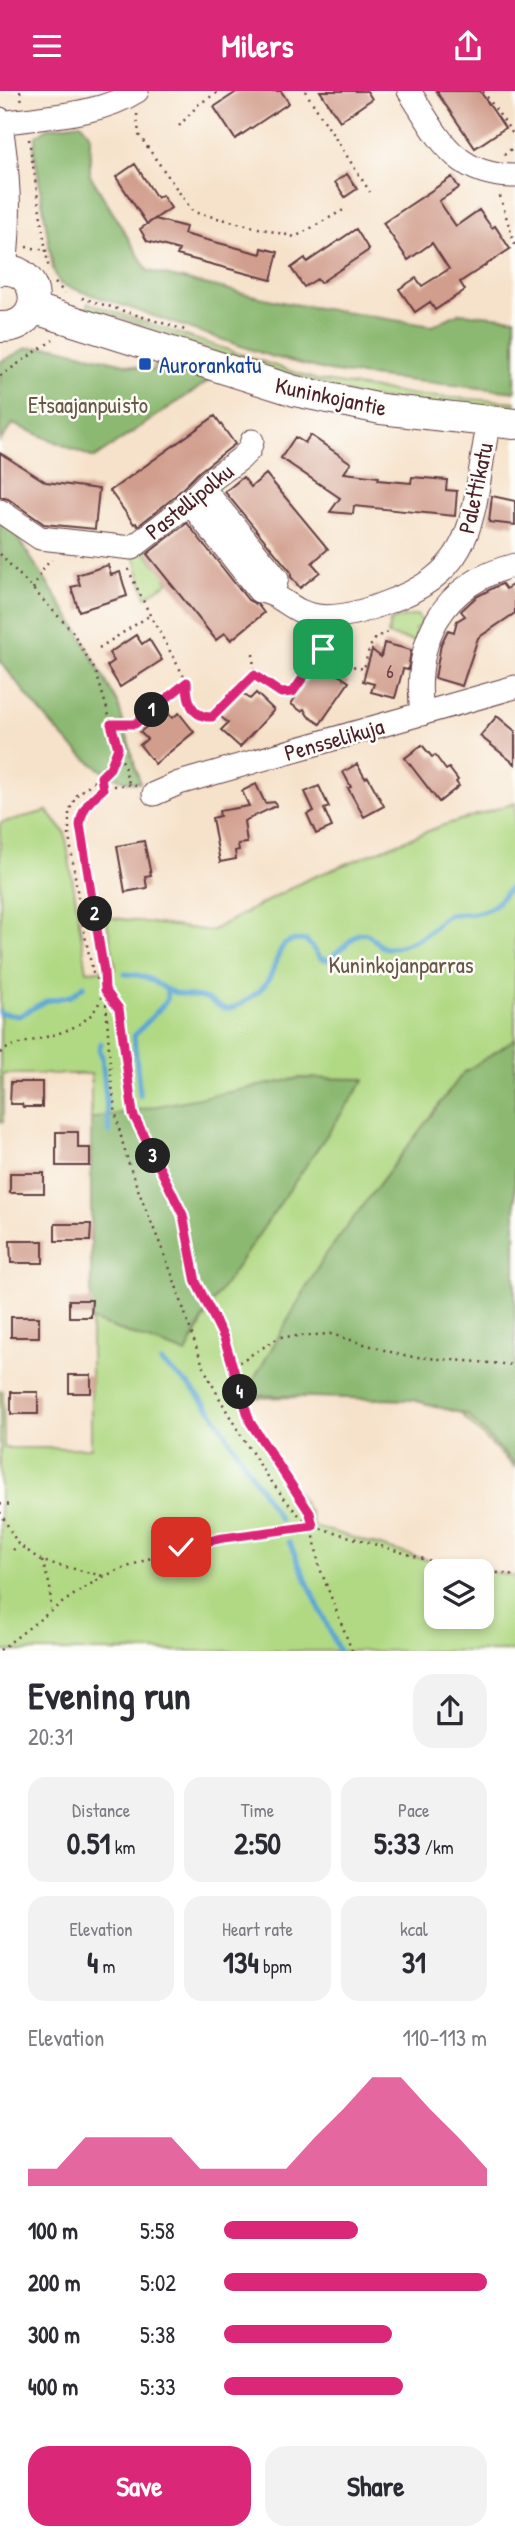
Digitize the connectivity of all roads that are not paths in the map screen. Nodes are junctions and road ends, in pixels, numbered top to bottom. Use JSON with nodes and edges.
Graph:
{"nodes":[{"id":1,"x":137,"y":91,"type":"edge"},
{"id":2,"x":409,"y":91,"type":"edge"},
{"id":3,"x":0,"y":121,"type":"edge"},
{"id":4,"x":506,"y":176,"type":"edge"},
{"id":5,"x":2,"y":269,"type":"edge"},
{"id":6,"x":32,"y":308,"type":"junction"},
{"id":7,"x":0,"y":327,"type":"edge"},
{"id":8,"x":502,"y":422,"type":"edge"},
{"id":9,"x":252,"y":441,"type":"dead end"},
{"id":10,"x":196,"y":495,"type":"junction"},
{"id":11,"x":0,"y":511,"type":"edge"},
{"id":12,"x":515,"y":565,"type":"edge"},
{"id":13,"x":442,"y":573,"type":"junction"},
{"id":14,"x":459,"y":592,"type":"junction"},
{"id":15,"x":515,"y":687,"type":"edge"},
{"id":16,"x":422,"y":714,"type":"junction"},
{"id":17,"x":154,"y":794,"type":"road end"}],
"edges":[{"from":1,"to":3,"type":"street"},
{"from":2,"to":4,"type":"street"},
{"from":3,"to":5,"type":"street"},
{"from":5,"to":6,"type":"main road"},
{"from":6,"to":7,"type":"main road"},
{"from":6,"to":8,"type":"main road","name":"Kuninkojantie"},
{"from":8,"to":13,"type":"street","name":"Palettikatu"},
{"from":9,"to":10,"type":"street","name":"Pastellipolku"},
{"from":10,"to":11,"type":"street","name":"Pastellipolku"},
{"from":10,"to":13,"type":"street","name":"Palettikatu"},
{"from":12,"to":14,"type":"street"},
{"from":13,"to":14,"type":"street"},
{"from":14,"to":16,"type":"street"},
{"from":15,"to":16,"type":"street","name":"Pensselikuja"},
{"from":16,"to":17,"type":"street","name":"Pensselikuja"}]}
